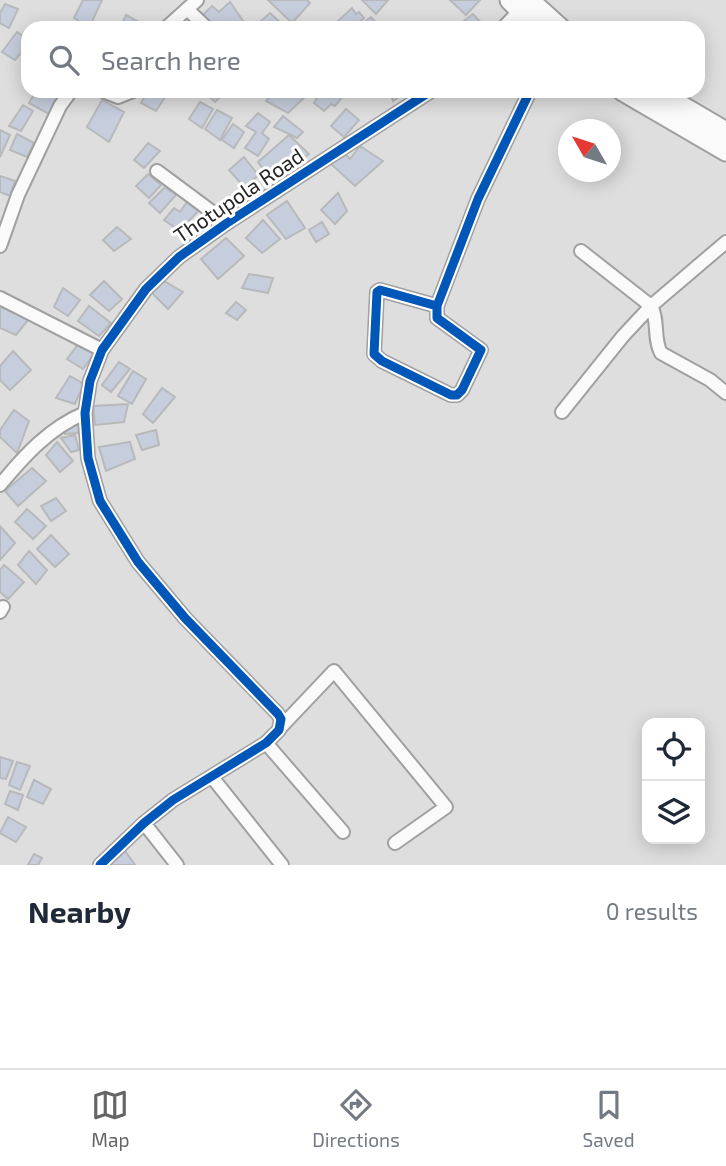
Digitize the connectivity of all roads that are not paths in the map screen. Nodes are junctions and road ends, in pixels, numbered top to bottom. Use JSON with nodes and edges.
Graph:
{"nodes":[{"id":1,"x":522,"y":3,"type":"edge"},
{"id":2,"x":192,"y":4,"type":"edge"},
{"id":3,"x":174,"y":21,"type":"edge"},
{"id":4,"x":203,"y":21,"type":"edge"},
{"id":5,"x":508,"y":21,"type":"edge"},
{"id":6,"x":534,"y":21,"type":"edge"},
{"id":7,"x":549,"y":21,"type":"edge"},
{"id":8,"x":66,"y":98,"type":"edge"},
{"id":9,"x":420,"y":98,"type":"edge"},
{"id":10,"x":527,"y":98,"type":"edge"},
{"id":11,"x":635,"y":98,"type":"edge"},
{"id":12,"x":668,"y":98,"type":"edge"},
{"id":13,"x":726,"y":132,"type":"edge"},
{"id":14,"x":726,"y":151,"type":"edge"},
{"id":15,"x":157,"y":171,"type":"dead end"},
{"id":16,"x":227,"y":223,"type":"junction"},
{"id":17,"x":726,"y":242,"type":"edge"},
{"id":18,"x":0,"y":246,"type":"edge"},
{"id":19,"x":581,"y":251,"type":"dead end"},
{"id":20,"x":0,"y":298,"type":"edge"},
{"id":21,"x":437,"y":306,"type":"junction"},
{"id":22,"x":651,"y":306,"type":"junction"},
{"id":23,"x":102,"y":350,"type":"junction"},
{"id":24,"x":726,"y":393,"type":"edge"},
{"id":25,"x":562,"y":412,"type":"dead end"},
{"id":26,"x":85,"y":413,"type":"junction"},
{"id":27,"x":0,"y":485,"type":"edge"},
{"id":28,"x":279,"y":730,"type":"junction"},
{"id":29,"x":266,"y":743,"type":"junction"},
{"id":30,"x":212,"y":777,"type":"junction"},
{"id":31,"x":144,"y":824,"type":"junction"},
{"id":32,"x":343,"y":832,"type":"dead end"},
{"id":33,"x":395,"y":843,"type":"dead end"},
{"id":34,"x":100,"y":865,"type":"edge"},
{"id":35,"x":177,"y":865,"type":"edge"},
{"id":36,"x":282,"y":865,"type":"edge"}],
"edges":[{"from":1,"to":5,"type":"street"},
{"from":1,"to":6,"type":"highway"},
{"from":1,"to":7,"type":"highway"},
{"from":2,"to":3,"type":"street"},
{"from":2,"to":4,"type":"street"},
{"from":8,"to":18,"type":"street"},
{"from":9,"to":16,"type":"street","name":"Thotupola Road"},
{"from":10,"to":21,"type":"street"},
{"from":11,"to":14,"type":"highway"},
{"from":12,"to":13,"type":"highway"},
{"from":15,"to":16,"type":"street"},
{"from":16,"to":23,"type":"street","name":"Thotupola Road"},
{"from":17,"to":22,"type":"street"},
{"from":19,"to":22,"type":"street"},
{"from":20,"to":23,"type":"street"},
{"from":21,"to":21,"type":"street"},
{"from":22,"to":24,"type":"street"},
{"from":22,"to":25,"type":"street"},
{"from":23,"to":26,"type":"street","name":"Thotupola Road"},
{"from":26,"to":27,"type":"street"},
{"from":26,"to":28,"type":"street","name":"Thotupola Road"},
{"from":28,"to":29,"type":"street"},
{"from":28,"to":33,"type":"street"},
{"from":29,"to":30,"type":"street"},
{"from":29,"to":32,"type":"street"},
{"from":30,"to":31,"type":"street"},
{"from":30,"to":36,"type":"street"},
{"from":31,"to":34,"type":"street"},
{"from":31,"to":35,"type":"street"}]}
